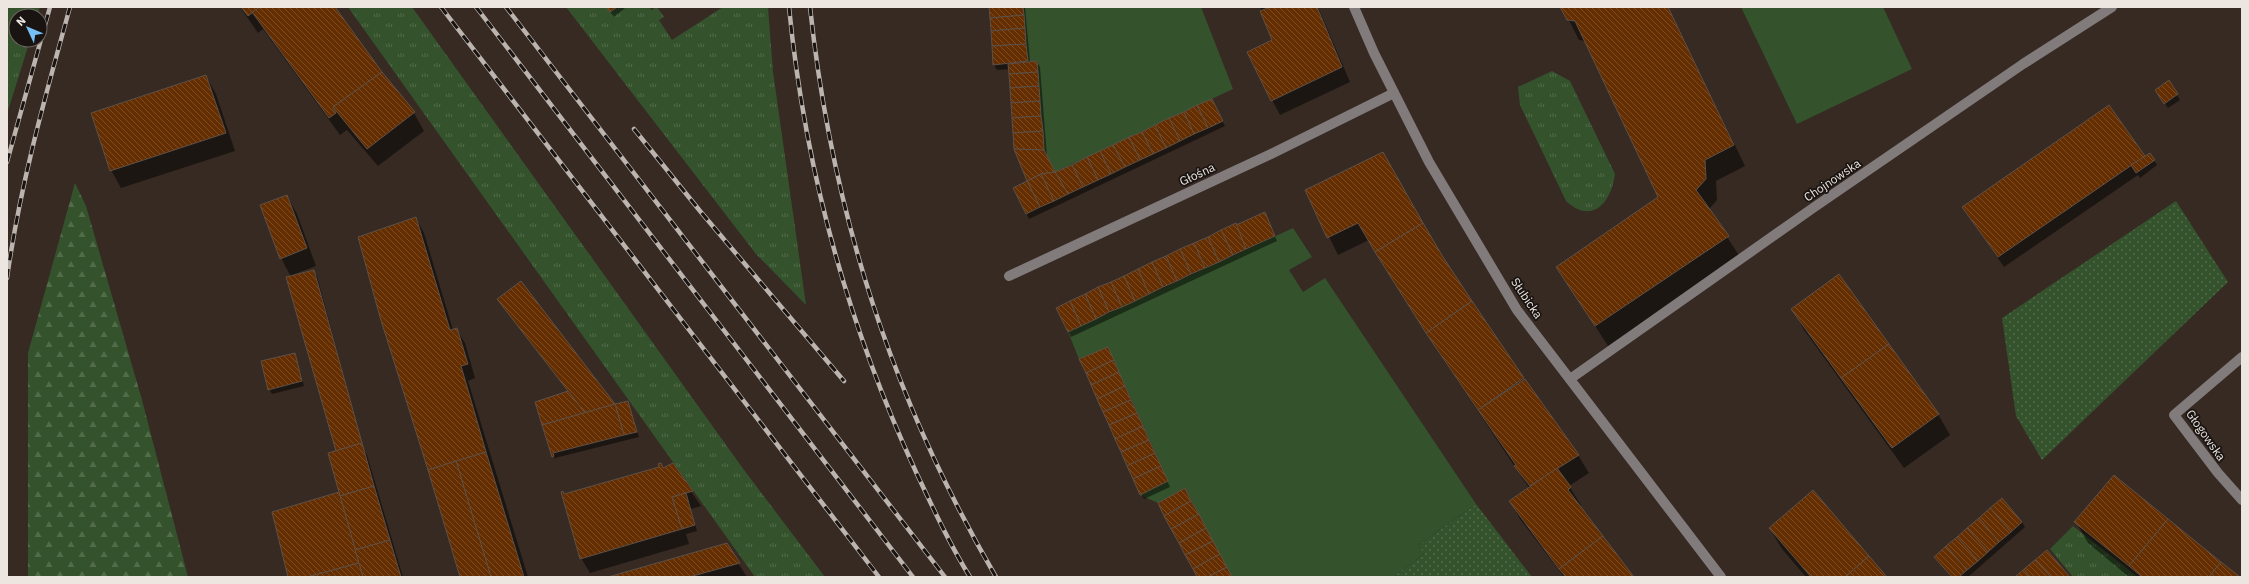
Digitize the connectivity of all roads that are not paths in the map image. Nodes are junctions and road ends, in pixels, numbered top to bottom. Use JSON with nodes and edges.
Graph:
{"nodes":[{"id":1,"x":1354,"y":7,"type":"edge"},
{"id":2,"x":2112,"y":7,"type":"edge"},
{"id":3,"x":1394,"y":93,"type":"junction"},
{"id":4,"x":1010,"y":276,"type":"dead end"},
{"id":5,"x":2242,"y":357,"type":"edge"},
{"id":6,"x":1570,"y":379,"type":"junction"},
{"id":7,"x":2242,"y":500,"type":"edge"},
{"id":8,"x":1721,"y":577,"type":"edge"}],
"edges":[{"from":1,"to":3,"type":"street","name":"Słubicka"},
{"from":2,"to":6,"type":"street","name":"Chojnowska"},
{"from":3,"to":4,"type":"street","name":"Głośna"},
{"from":3,"to":6,"type":"street","name":"Słubicka"},
{"from":5,"to":7,"type":"street","name":"Głogowska"},
{"from":6,"to":8,"type":"street","name":"Słubicka"}]}
